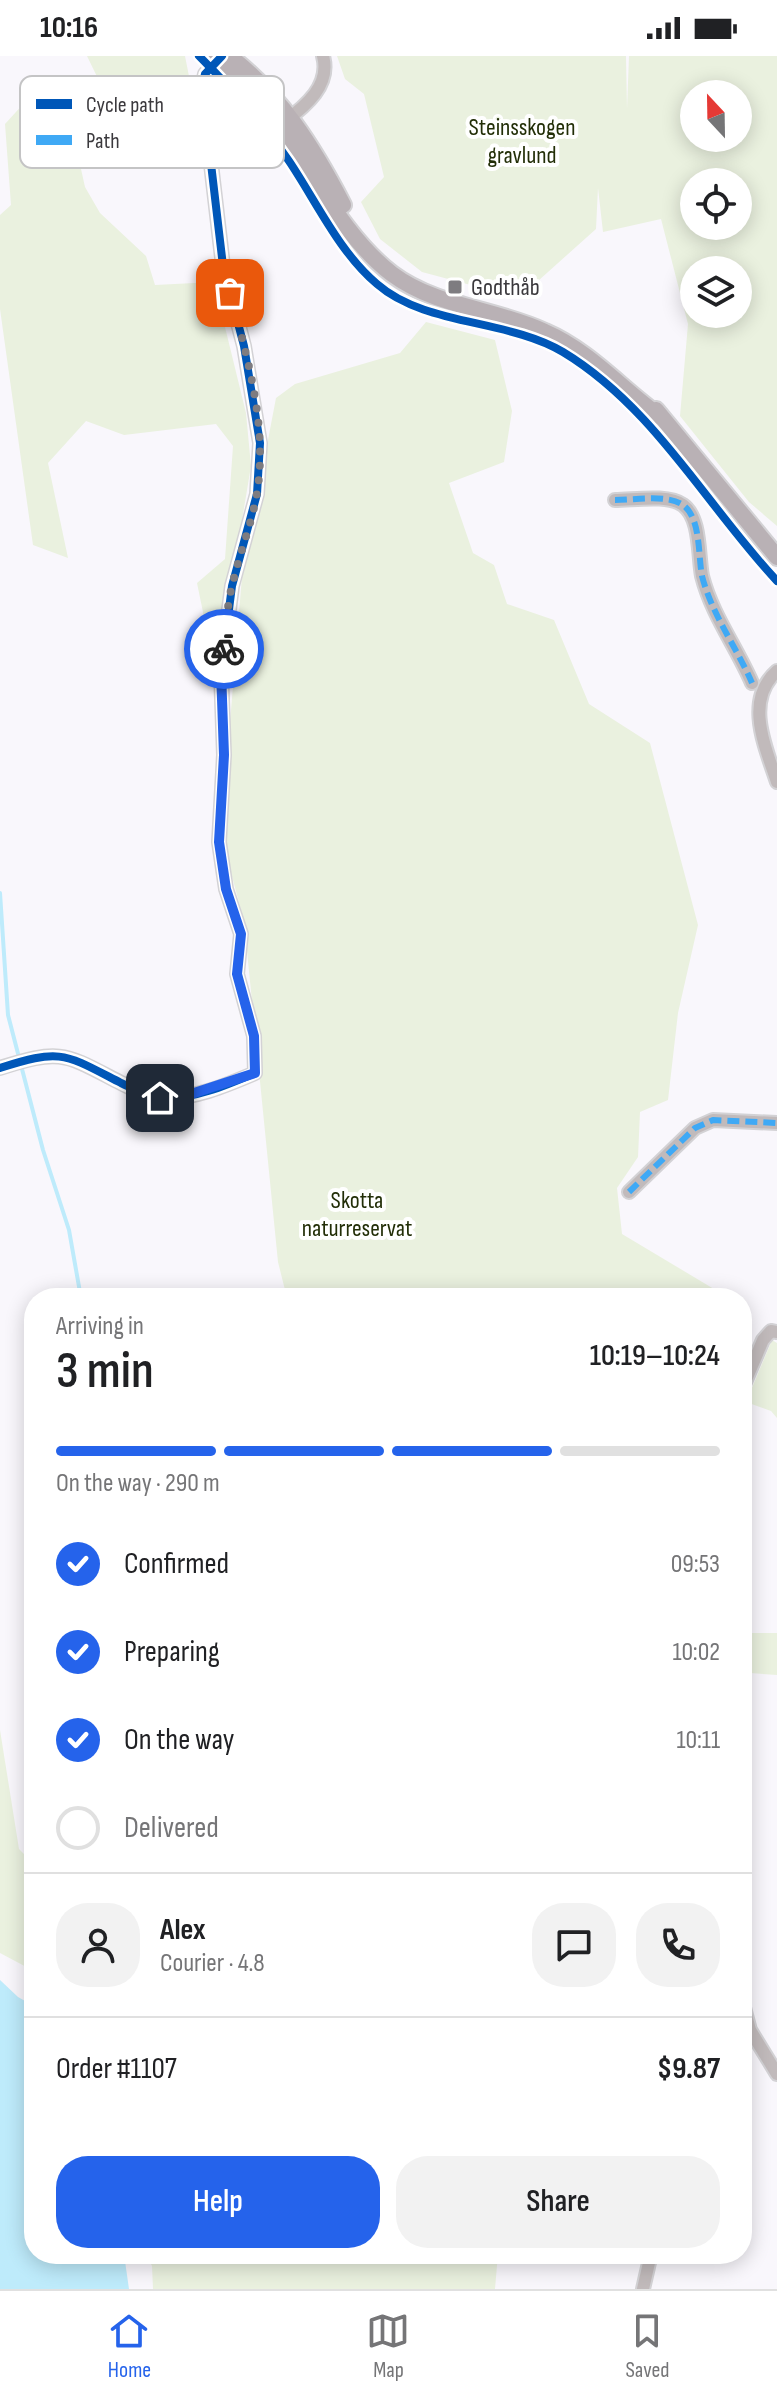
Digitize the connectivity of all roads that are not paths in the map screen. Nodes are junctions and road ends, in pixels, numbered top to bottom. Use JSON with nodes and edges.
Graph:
{"nodes":[{"id":1,"x":323,"y":56,"type":"edge"},
{"id":2,"x":222,"y":57,"type":"edge"},
{"id":3,"x":205,"y":76,"type":"edge"},
{"id":4,"x":240,"y":76,"type":"edge"},
{"id":5,"x":285,"y":122,"type":"joint"},
{"id":6,"x":211,"y":168,"type":"edge"},
{"id":7,"x":615,"y":500,"type":"dead end"},
{"id":8,"x":777,"y":557,"type":"edge"},
{"id":9,"x":777,"y":671,"type":"edge"},
{"id":10,"x":752,"y":683,"type":"dead end"},
{"id":11,"x":777,"y":782,"type":"edge"},
{"id":12,"x":0,"y":1068,"type":"edge"},
{"id":13,"x":777,"y":1123,"type":"edge"},
{"id":14,"x":629,"y":1192,"type":"dead end"},
{"id":15,"x":774,"y":1332,"type":"edge"},
{"id":16,"x":752,"y":1366,"type":"edge"},
{"id":17,"x":752,"y":2041,"type":"edge"},
{"id":18,"x":777,"y":2074,"type":"edge"},
{"id":19,"x":649,"y":2264,"type":"edge"},
{"id":20,"x":643,"y":2289,"type":"edge"}],
"edges":[{"from":1,"to":5,"type":"street"},
{"from":2,"to":3,"type":"street"},
{"from":2,"to":4,"type":"main road"},
{"from":5,"to":8,"type":"main road"},
{"from":6,"to":12,"type":"street"},
{"from":7,"to":10,"type":"street"},
{"from":9,"to":11,"type":"street"},
{"from":13,"to":14,"type":"street"},
{"from":15,"to":16,"type":"street"},
{"from":17,"to":18,"type":"street"},
{"from":19,"to":20,"type":"street"}]}
